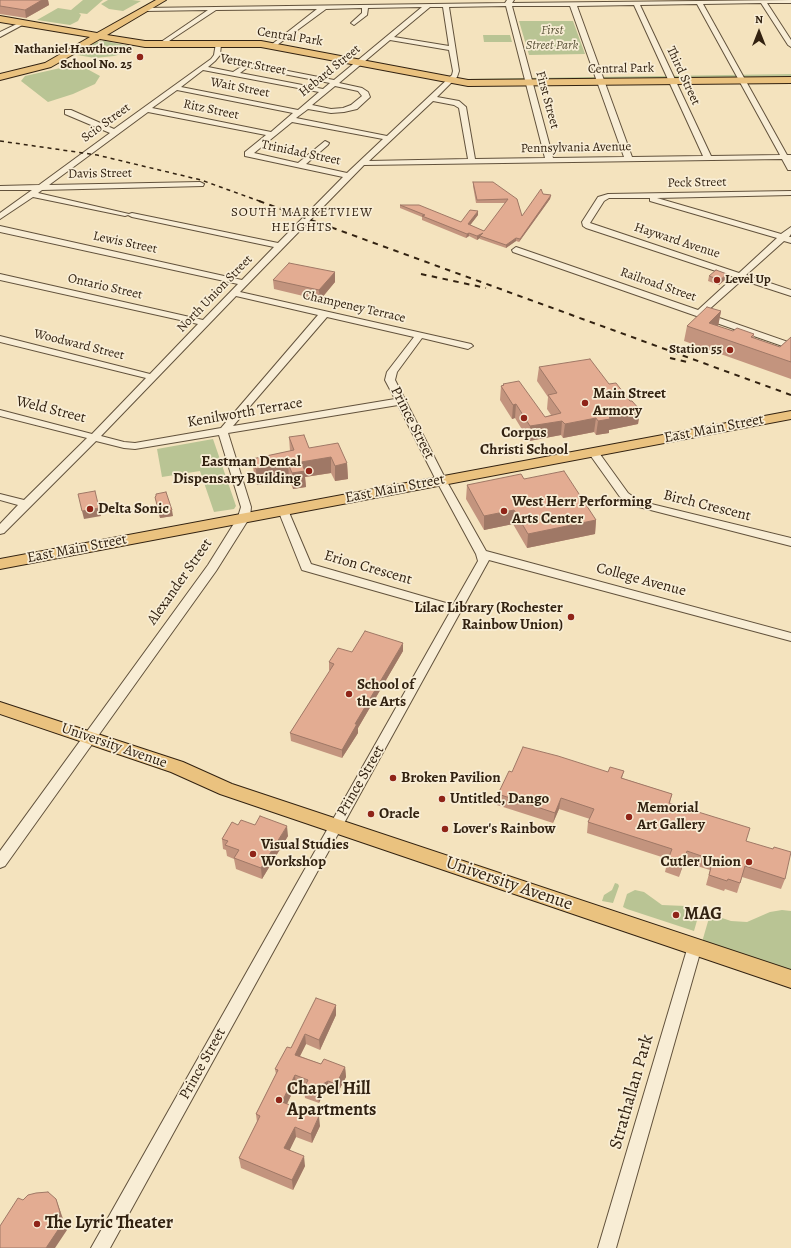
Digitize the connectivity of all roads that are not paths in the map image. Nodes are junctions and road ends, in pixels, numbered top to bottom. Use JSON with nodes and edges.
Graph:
{"nodes":[{"id":1,"x":162,"y":0,"type":"edge"},
{"id":2,"x":333,"y":0,"type":"edge"},
{"id":3,"x":738,"y":1,"type":"edge"},
{"id":4,"x":791,"y":1,"type":"edge"},
{"id":5,"x":510,"y":2,"type":"edge"},
{"id":6,"x":610,"y":2,"type":"edge"},
{"id":7,"x":700,"y":2,"type":"junction"},
{"id":8,"x":763,"y":2,"type":"junction"},
{"id":9,"x":444,"y":3,"type":"edge"},
{"id":10,"x":571,"y":3,"type":"edge"},
{"id":11,"x":636,"y":3,"type":"junction"},
{"id":12,"x":216,"y":4,"type":"edge"},
{"id":13,"x":431,"y":6,"type":"junction"},
{"id":14,"x":323,"y":7,"type":"junction"},
{"id":15,"x":365,"y":7,"type":"junction"},
{"id":16,"x":145,"y":9,"type":"junction"},
{"id":17,"x":0,"y":18,"type":"edge"},
{"id":18,"x":23,"y":23,"type":"junction"},
{"id":19,"x":354,"y":23,"type":"dead end"},
{"id":20,"x":0,"y":35,"type":"edge"},
{"id":21,"x":99,"y":36,"type":"junction"},
{"id":22,"x":389,"y":38,"type":"junction"},
{"id":23,"x":218,"y":44,"type":"junction"},
{"id":24,"x":160,"y":45,"type":"junction"},
{"id":25,"x":791,"y":45,"type":"edge"},
{"id":26,"x":273,"y":46,"type":"junction"},
{"id":27,"x":453,"y":49,"type":"junction"},
{"id":28,"x":360,"y":62,"type":"junction"},
{"id":29,"x":202,"y":68,"type":"junction"},
{"id":30,"x":791,"y":73,"type":"edge"},
{"id":31,"x":235,"y":74,"type":"junction"},
{"id":32,"x":0,"y":77,"type":"edge"},
{"id":33,"x":741,"y":77,"type":"junction"},
{"id":34,"x":671,"y":78,"type":"junction"},
{"id":35,"x":452,"y":79,"type":"junction"},
{"id":36,"x":600,"y":79,"type":"junction"},
{"id":37,"x":530,"y":80,"type":"junction"},
{"id":38,"x":791,"y":80,"type":"edge"},
{"id":39,"x":334,"y":83,"type":"junction"},
{"id":40,"x":176,"y":88,"type":"junction"},
{"id":41,"x":324,"y":91,"type":"junction"},
{"id":42,"x":431,"y":98,"type":"junction"},
{"id":43,"x":306,"y":106,"type":"junction"},
{"id":44,"x":146,"y":109,"type":"junction"},
{"id":45,"x":68,"y":112,"type":"dead end"},
{"id":46,"x":299,"y":112,"type":"junction"},
{"id":47,"x":289,"y":119,"type":"junction"},
{"id":48,"x":115,"y":132,"type":"junction"},
{"id":49,"x":271,"y":134,"type":"junction"},
{"id":50,"x":388,"y":138,"type":"junction"},
{"id":51,"x":325,"y":143,"type":"dead end"},
{"id":52,"x":248,"y":154,"type":"joint"},
{"id":53,"x":788,"y":157,"type":"edge"},
{"id":54,"x":708,"y":158,"type":"junction"},
{"id":55,"x":629,"y":159,"type":"junction"},
{"id":56,"x":550,"y":161,"type":"junction"},
{"id":57,"x":472,"y":162,"type":"junction"},
{"id":58,"x":362,"y":163,"type":"junction"},
{"id":59,"x":300,"y":165,"type":"junction"},
{"id":60,"x":791,"y":168,"type":"edge"},
{"id":61,"x":349,"y":176,"type":"junction"},
{"id":62,"x":200,"y":184,"type":"dead end"},
{"id":63,"x":40,"y":187,"type":"junction"},
{"id":64,"x":0,"y":188,"type":"edge"},
{"id":65,"x":791,"y":193,"type":"edge"},
{"id":66,"x":31,"y":194,"type":"junction"},
{"id":67,"x":642,"y":196,"type":"junction"},
{"id":68,"x":603,"y":198,"type":"joint"},
{"id":69,"x":0,"y":217,"type":"edge"},
{"id":70,"x":0,"y":229,"type":"edge"},
{"id":71,"x":791,"y":230,"type":"edge"},
{"id":72,"x":786,"y":239,"type":"edge"},
{"id":73,"x":280,"y":246,"type":"junction"},
{"id":74,"x":516,"y":250,"type":"dead end"},
{"id":75,"x":0,"y":276,"type":"edge"},
{"id":76,"x":741,"y":276,"type":"junction"},
{"id":77,"x":245,"y":283,"type":"junction"},
{"id":78,"x":234,"y":293,"type":"junction"},
{"id":79,"x":791,"y":293,"type":"edge"},
{"id":80,"x":324,"y":314,"type":"junction"},
{"id":81,"x":699,"y":314,"type":"junction"},
{"id":82,"x":205,"y":323,"type":"junction"},
{"id":83,"x":420,"y":335,"type":"junction"},
{"id":84,"x":0,"y":339,"type":"edge"},
{"id":85,"x":468,"y":346,"type":"dead end"},
{"id":86,"x":791,"y":346,"type":"edge"},
{"id":87,"x":152,"y":377,"type":"junction"},
{"id":88,"x":401,"y":401,"type":"junction"},
{"id":89,"x":0,"y":413,"type":"edge"},
{"id":90,"x":789,"y":418,"type":"edge"},
{"id":91,"x":223,"y":432,"type":"junction"},
{"id":92,"x":94,"y":437,"type":"junction"},
{"id":93,"x":593,"y":452,"type":"junction"},
{"id":94,"x":441,"y":480,"type":"junction"},
{"id":95,"x":0,"y":497,"type":"edge"},
{"id":96,"x":26,"y":504,"type":"junction"},
{"id":97,"x":283,"y":510,"type":"junction"},
{"id":98,"x":244,"y":517,"type":"junction"},
{"id":99,"x":0,"y":530,"type":"edge"},
{"id":100,"x":791,"y":542,"type":"edge"},
{"id":101,"x":482,"y":554,"type":"junction"},
{"id":102,"x":0,"y":564,"type":"edge"},
{"id":103,"x":457,"y":610,"type":"junction"},
{"id":104,"x":791,"y":637,"type":"edge"},
{"id":105,"x":0,"y":708,"type":"edge"},
{"id":106,"x":0,"y":718,"type":"edge"},
{"id":107,"x":86,"y":742,"type":"junction"},
{"id":108,"x":336,"y":826,"type":"junction"},
{"id":109,"x":5,"y":847,"type":"edge"},
{"id":110,"x":0,"y":862,"type":"edge"},
{"id":111,"x":695,"y":946,"type":"junction"},
{"id":112,"x":791,"y":979,"type":"edge"},
{"id":113,"x":100,"y":1248,"type":"edge"},
{"id":114,"x":607,"y":1248,"type":"edge"}],
"edges":[{"from":1,"to":16,"type":"main road"},
{"from":2,"to":14,"type":"street"},
{"from":3,"to":7,"type":"street"},
{"from":3,"to":8,"type":"street"},
{"from":4,"to":8,"type":"street"},
{"from":5,"to":9,"type":"street"},
{"from":5,"to":10,"type":"street"},
{"from":5,"to":37,"type":"street","name":"First Street"},
{"from":6,"to":10,"type":"street"},
{"from":6,"to":11,"type":"street"},
{"from":7,"to":11,"type":"street"},
{"from":7,"to":33,"type":"street"},
{"from":8,"to":25,"type":"street"},
{"from":9,"to":13,"type":"street"},
{"from":9,"to":27,"type":"street"},
{"from":10,"to":36,"type":"street"},
{"from":11,"to":34,"type":"street","name":"Third Street"},
{"from":12,"to":14,"type":"street"},
{"from":12,"to":16,"type":"street"},
{"from":12,"to":24,"type":"street"},
{"from":13,"to":15,"type":"street"},
{"from":13,"to":22,"type":"street","name":"Hebard Street"},
{"from":14,"to":15,"type":"street"},
{"from":14,"to":26,"type":"street"},
{"from":15,"to":19,"type":"street"},
{"from":16,"to":21,"type":"main road"},
{"from":17,"to":18,"type":"main road","name":"Central Park"},
{"from":18,"to":20,"type":"street"},
{"from":18,"to":21,"type":"main road","name":"Central Park"},
{"from":21,"to":24,"type":"main road","name":"Central Park"},
{"from":21,"to":32,"type":"main road"},
{"from":22,"to":27,"type":"street"},
{"from":22,"to":28,"type":"street","name":"Hebard Street"},
{"from":23,"to":24,"type":"main road","name":"Central Park"},
{"from":23,"to":26,"type":"main road","name":"Central Park"},
{"from":23,"to":29,"type":"street","name":"Scio Street"},
{"from":26,"to":28,"type":"main road","name":"Central Park"},
{"from":27,"to":35,"type":"street"},
{"from":28,"to":35,"type":"main road","name":"Central Park"},
{"from":28,"to":39,"type":"street","name":"Hebard Street"},
{"from":29,"to":31,"type":"street","name":"Vetter Street"},
{"from":29,"to":40,"type":"street","name":"Scio Street"},
{"from":30,"to":33,"type":"main road","name":"Central Park"},
{"from":31,"to":39,"type":"street"},
{"from":31,"to":41,"type":"street","name":"Vetter Street"},
{"from":33,"to":34,"type":"main road","name":"Central Park"},
{"from":33,"to":38,"type":"main road","name":"Central Park"},
{"from":33,"to":53,"type":"street"},
{"from":34,"to":36,"type":"main road","name":"Central Park"},
{"from":34,"to":54,"type":"street","name":"Third Street"},
{"from":35,"to":37,"type":"main road","name":"Central Park"},
{"from":35,"to":42,"type":"street","name":"North Union Street"},
{"from":36,"to":37,"type":"main road","name":"Central Park"},
{"from":36,"to":55,"type":"street"},
{"from":37,"to":56,"type":"street","name":"First Street"},
{"from":39,"to":41,"type":"street","name":"Hebard Street"},
{"from":39,"to":43,"type":"street"},
{"from":40,"to":44,"type":"street","name":"Scio Street"},
{"from":40,"to":46,"type":"street","name":"Wait Street"},
{"from":41,"to":43,"type":"street","name":"Hebard Street"},
{"from":42,"to":50,"type":"street","name":"North Union Street"},
{"from":42,"to":57,"type":"street"},
{"from":43,"to":46,"type":"street","name":"Hebard Street"},
{"from":44,"to":48,"type":"street","name":"Scio Street"},
{"from":44,"to":49,"type":"street","name":"Ritz Street"},
{"from":45,"to":48,"type":"street"},
{"from":46,"to":47,"type":"street","name":"Hebard Street"},
{"from":47,"to":49,"type":"street","name":"Hebard Street"},
{"from":47,"to":50,"type":"street"},
{"from":48,"to":63,"type":"street","name":"Scio Street"},
{"from":49,"to":52,"type":"street","name":"Hebard Street"},
{"from":50,"to":58,"type":"street","name":"North Union Street"},
{"from":51,"to":59,"type":"street"},
{"from":52,"to":59,"type":"street","name":"Trinidad Street"},
{"from":53,"to":54,"type":"street","name":"Pennsylvania Avenue"},
{"from":53,"to":60,"type":"street"},
{"from":54,"to":55,"type":"street","name":"Pennsylvania Avenue"},
{"from":55,"to":56,"type":"street","name":"Pennsylvania Avenue"},
{"from":56,"to":57,"type":"street","name":"Pennsylvania Avenue"},
{"from":57,"to":58,"type":"street","name":"Pennsylvania Avenue"},
{"from":58,"to":61,"type":"street","name":"North Union Street"},
{"from":59,"to":61,"type":"street","name":"Trinidad Street"},
{"from":61,"to":73,"type":"street","name":"North Union Street"},
{"from":62,"to":63,"type":"street","name":"Davis Street"},
{"from":63,"to":64,"type":"street","name":"Davis Street"},
{"from":63,"to":66,"type":"street","name":"Scio Street"},
{"from":65,"to":67,"type":"street","name":"Peck Street"},
{"from":66,"to":69,"type":"street","name":"Scio Street"},
{"from":66,"to":73,"type":"street"},
{"from":67,"to":68,"type":"street","name":"Peck Street"},
{"from":67,"to":72,"type":"street"},
{"from":68,"to":76,"type":"street","name":"Hayward Avenue"},
{"from":70,"to":77,"type":"street","name":"Lewis Street"},
{"from":71,"to":72,"type":"street"},
{"from":72,"to":76,"type":"street"},
{"from":73,"to":77,"type":"street","name":"North Union Street"},
{"from":74,"to":81,"type":"street","name":"Railroad Street"},
{"from":75,"to":82,"type":"street","name":"Ontario Street"},
{"from":76,"to":79,"type":"street","name":"Hayward Avenue"},
{"from":76,"to":81,"type":"street"},
{"from":77,"to":78,"type":"street","name":"North Union Street"},
{"from":78,"to":80,"type":"street","name":"Champeney Terrace"},
{"from":78,"to":82,"type":"street","name":"North Union Street"},
{"from":80,"to":83,"type":"street","name":"Champeney Terrace"},
{"from":80,"to":91,"type":"street"},
{"from":81,"to":86,"type":"street","name":"Railroad Street"},
{"from":82,"to":87,"type":"street","name":"North Union Street"},
{"from":83,"to":85,"type":"street","name":"Champeney Terrace"},
{"from":83,"to":88,"type":"street","name":"Prince Street"},
{"from":84,"to":87,"type":"street","name":"Woodward Street"},
{"from":87,"to":92,"type":"street","name":"North Union Street"},
{"from":88,"to":91,"type":"street","name":"Kenilworth Terrace"},
{"from":88,"to":94,"type":"street","name":"Prince Street"},
{"from":89,"to":92,"type":"street","name":"Weld Street"},
{"from":90,"to":93,"type":"main road","name":"East Main Street"},
{"from":91,"to":92,"type":"street","name":"Kenilworth Terrace"},
{"from":91,"to":98,"type":"street"},
{"from":92,"to":96,"type":"street","name":"North Union Street"},
{"from":93,"to":94,"type":"main road","name":"East Main Street"},
{"from":93,"to":100,"type":"street","name":"Birch Crescent"},
{"from":94,"to":97,"type":"main road","name":"East Main Street"},
{"from":94,"to":101,"type":"street","name":"Prince Street"},
{"from":95,"to":96,"type":"street"},
{"from":96,"to":99,"type":"street","name":"North Union Street"},
{"from":97,"to":98,"type":"main road","name":"East Main Street"},
{"from":97,"to":103,"type":"street","name":"Erion Crescent"},
{"from":98,"to":102,"type":"main road","name":"East Main Street"},
{"from":98,"to":107,"type":"street","name":"Alexander Street"},
{"from":101,"to":103,"type":"street","name":"Prince Street"},
{"from":101,"to":104,"type":"street","name":"College Avenue"},
{"from":103,"to":108,"type":"street","name":"Prince Street"},
{"from":105,"to":107,"type":"main road","name":"University Avenue"},
{"from":106,"to":107,"type":"main road","name":"University Avenue"},
{"from":107,"to":108,"type":"main road","name":"University Avenue"},
{"from":107,"to":109,"type":"street","name":"Alexander Street"},
{"from":108,"to":111,"type":"main road","name":"University Avenue"},
{"from":108,"to":113,"type":"street","name":"Prince Street"},
{"from":109,"to":110,"type":"street","name":"Alexander Street"},
{"from":111,"to":112,"type":"main road","name":"University Avenue"},
{"from":111,"to":114,"type":"street","name":"Strathallan Park"}]}
